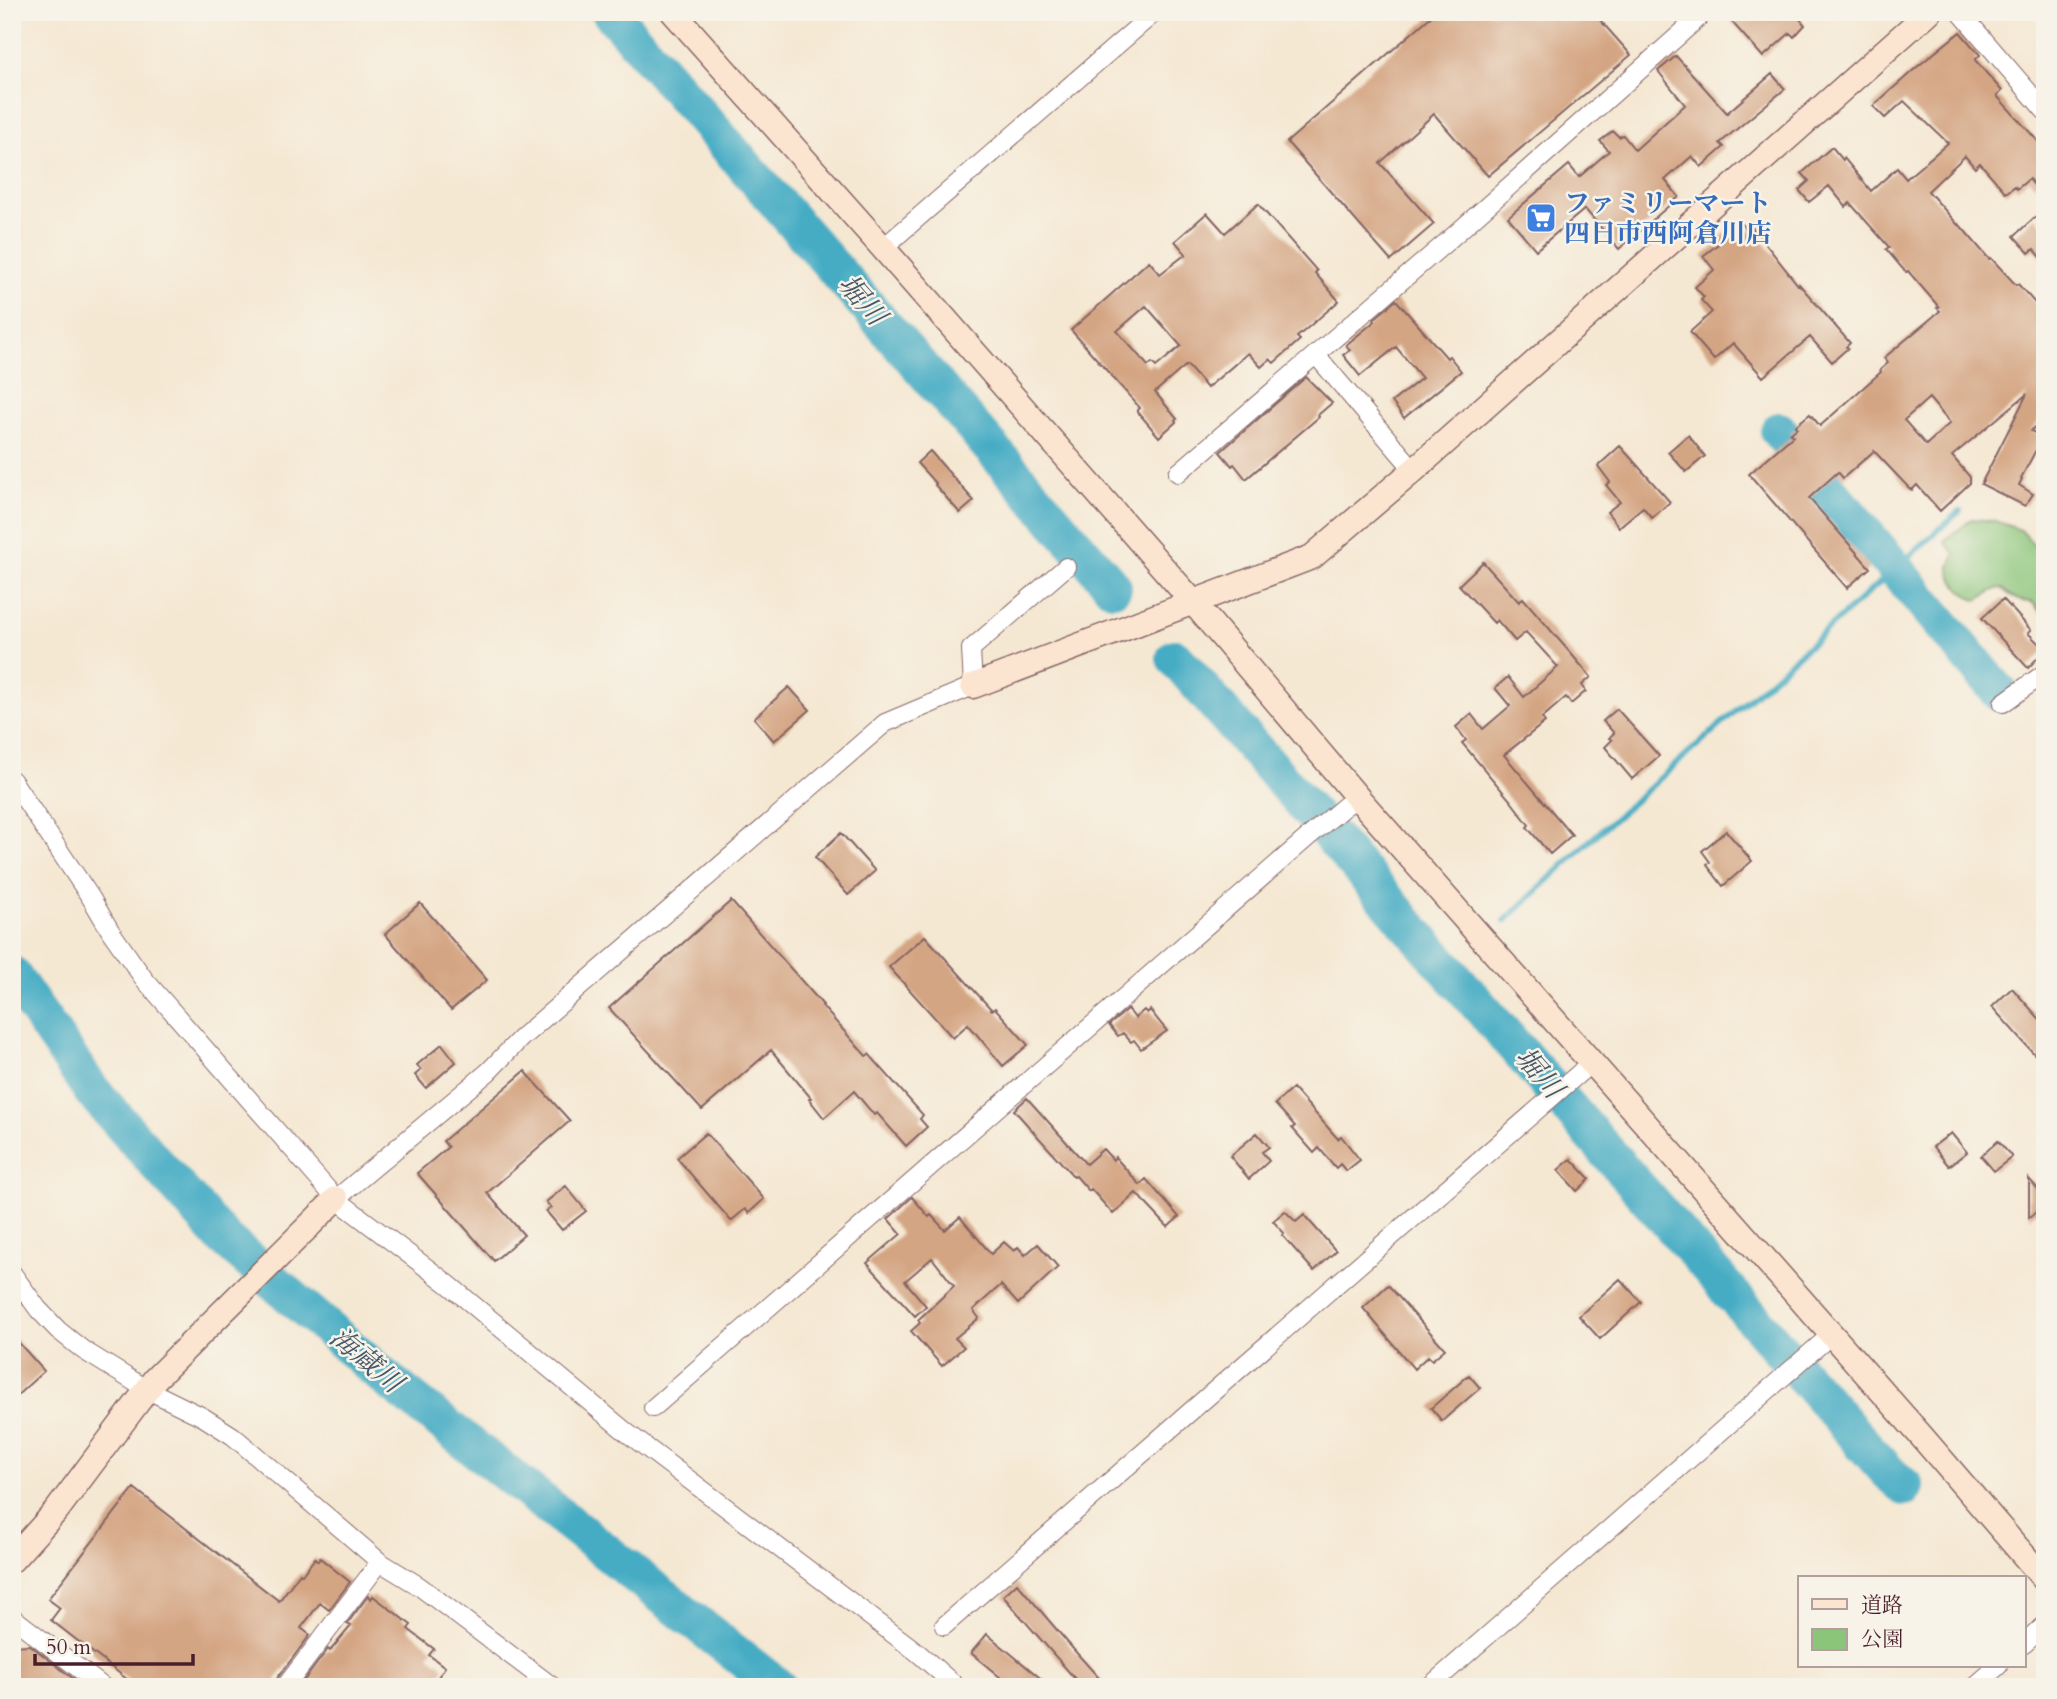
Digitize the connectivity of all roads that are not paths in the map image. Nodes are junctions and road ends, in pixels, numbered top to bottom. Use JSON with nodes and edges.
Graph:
{"nodes":[{"id":1,"x":673,"y":12,"type":"edge"},
{"id":2,"x":1155,"y":12,"type":"edge"},
{"id":3,"x":1705,"y":12,"type":"edge"},
{"id":4,"x":1929,"y":12,"type":"edge"},
{"id":5,"x":1960,"y":12,"type":"edge"},
{"id":6,"x":2045,"y":111,"type":"edge"},
{"id":7,"x":883,"y":248,"type":"junction"},
{"id":8,"x":1316,"y":355,"type":"junction"},
{"id":9,"x":1414,"y":470,"type":"junction"},
{"id":10,"x":1178,"y":473,"type":"dead end"},
{"id":11,"x":1066,"y":567,"type":"dead end"},
{"id":12,"x":1193,"y":602,"type":"junction"},
{"id":13,"x":2045,"y":673,"type":"edge"},
{"id":14,"x":973,"y":686,"type":"junction"},
{"id":15,"x":2003,"y":703,"type":"dead end"},
{"id":16,"x":12,"y":780,"type":"edge"},
{"id":17,"x":1351,"y":802,"type":"junction"},
{"id":18,"x":1584,"y":1069,"type":"junction"},
{"id":19,"x":336,"y":1199,"type":"junction"},
{"id":20,"x":12,"y":1273,"type":"edge"},
{"id":21,"x":1832,"y":1334,"type":"junction"},
{"id":22,"x":150,"y":1384,"type":"junction"},
{"id":23,"x":653,"y":1408,"type":"dead end"},
{"id":24,"x":12,"y":1560,"type":"edge"},
{"id":25,"x":380,"y":1562,"type":"junction"},
{"id":26,"x":2045,"y":1580,"type":"edge"},
{"id":27,"x":12,"y":1617,"type":"edge"},
{"id":28,"x":2045,"y":1625,"type":"edge"},
{"id":29,"x":944,"y":1626,"type":"dead end"},
{"id":30,"x":2025,"y":1643,"type":"edge"},
{"id":31,"x":1996,"y":1668,"type":"edge"},
{"id":32,"x":103,"y":1687,"type":"edge"},
{"id":33,"x":285,"y":1687,"type":"edge"},
{"id":34,"x":553,"y":1687,"type":"edge"},
{"id":35,"x":957,"y":1687,"type":"edge"},
{"id":36,"x":1429,"y":1687,"type":"edge"},
{"id":37,"x":1974,"y":1687,"type":"edge"}],
"edges":[{"from":1,"to":7,"type":"street"},
{"from":2,"to":7,"type":"street"},
{"from":3,"to":8,"type":"street"},
{"from":4,"to":9,"type":"street"},
{"from":5,"to":6,"type":"street"},
{"from":7,"to":12,"type":"street"},
{"from":8,"to":9,"type":"street"},
{"from":8,"to":10,"type":"street"},
{"from":9,"to":12,"type":"street"},
{"from":11,"to":14,"type":"street"},
{"from":12,"to":14,"type":"street"},
{"from":12,"to":17,"type":"street"},
{"from":13,"to":15,"type":"street"},
{"from":14,"to":19,"type":"street"},
{"from":16,"to":19,"type":"street"},
{"from":17,"to":18,"type":"street"},
{"from":17,"to":23,"type":"street"},
{"from":18,"to":21,"type":"street"},
{"from":18,"to":29,"type":"street"},
{"from":19,"to":22,"type":"street"},
{"from":19,"to":35,"type":"street"},
{"from":20,"to":22,"type":"street"},
{"from":21,"to":26,"type":"street"},
{"from":21,"to":36,"type":"street"},
{"from":22,"to":24,"type":"street"},
{"from":22,"to":25,"type":"street"},
{"from":25,"to":33,"type":"street"},
{"from":25,"to":34,"type":"street"},
{"from":27,"to":32,"type":"street"},
{"from":28,"to":30,"type":"street"},
{"from":31,"to":37,"type":"street"}]}
